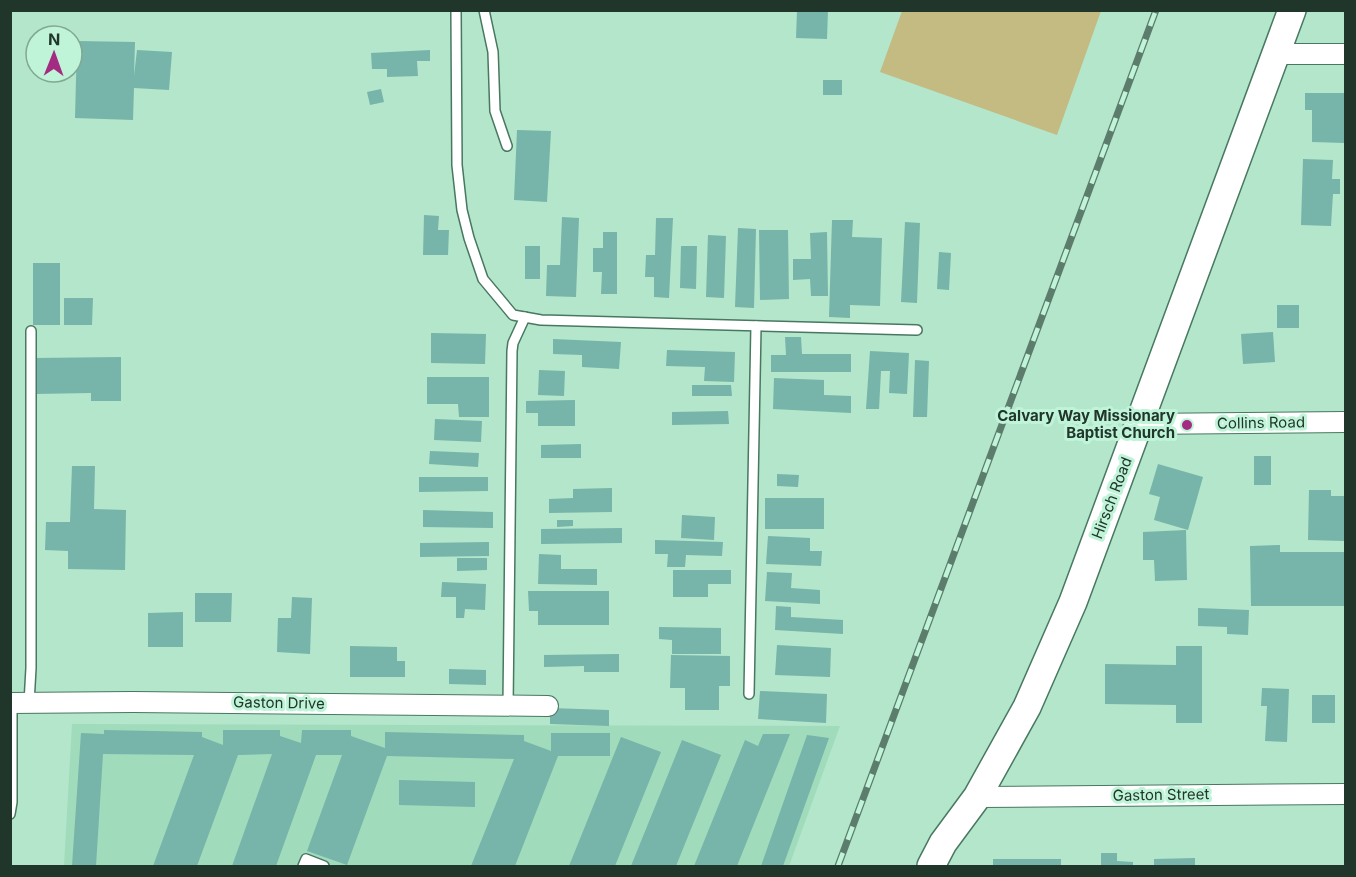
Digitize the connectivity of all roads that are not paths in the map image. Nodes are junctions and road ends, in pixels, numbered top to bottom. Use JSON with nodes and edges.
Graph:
{"nodes":[{"id":1,"x":456,"y":10,"type":"edge"},
{"id":2,"x":484,"y":10,"type":"edge"},
{"id":3,"x":1292,"y":10,"type":"edge"},
{"id":4,"x":1275,"y":54,"type":"junction"},
{"id":5,"x":1346,"y":54,"type":"edge"},
{"id":6,"x":507,"y":146,"type":"dead end"},
{"id":7,"x":525,"y":317,"type":"junction"},
{"id":8,"x":756,"y":326,"type":"junction"},
{"id":9,"x":917,"y":330,"type":"dead end"},
{"id":10,"x":31,"y":331,"type":"dead end"},
{"id":11,"x":1346,"y":422,"type":"edge"},
{"id":12,"x":1140,"y":424,"type":"junction"},
{"id":13,"x":749,"y":694,"type":"dead end"},
{"id":14,"x":17,"y":703,"type":"edge"},
{"id":15,"x":508,"y":706,"type":"junction"},
{"id":16,"x":548,"y":706,"type":"dead end"},
{"id":17,"x":1346,"y":794,"type":"edge"},
{"id":18,"x":977,"y":797,"type":"junction"},
{"id":19,"x":10,"y":814,"type":"edge"},
{"id":20,"x":303,"y":867,"type":"edge"},
{"id":21,"x":324,"y":867,"type":"edge"},
{"id":22,"x":932,"y":867,"type":"edge"}],
"edges":[{"from":1,"to":7,"type":"lane"},
{"from":2,"to":6,"type":"lane"},
{"from":3,"to":4,"type":"main road","name":"Hirsch Road"},
{"from":4,"to":5,"type":"street"},
{"from":4,"to":12,"type":"main road","name":"Hirsch Road"},
{"from":7,"to":8,"type":"lane"},
{"from":7,"to":15,"type":"lane"},
{"from":8,"to":9,"type":"lane"},
{"from":8,"to":13,"type":"lane"},
{"from":10,"to":14,"type":"lane"},
{"from":11,"to":12,"type":"street","name":"Collins Road"},
{"from":12,"to":18,"type":"main road","name":"Hirsch Road"},
{"from":14,"to":15,"type":"street","name":"Gaston Drive"},
{"from":14,"to":19,"type":"lane"},
{"from":15,"to":16,"type":"street","name":"Gaston Drive"},
{"from":17,"to":18,"type":"street","name":"Gaston Street"},
{"from":18,"to":22,"type":"main road","name":"Hirsch Road"},
{"from":20,"to":21,"type":"lane"}]}
